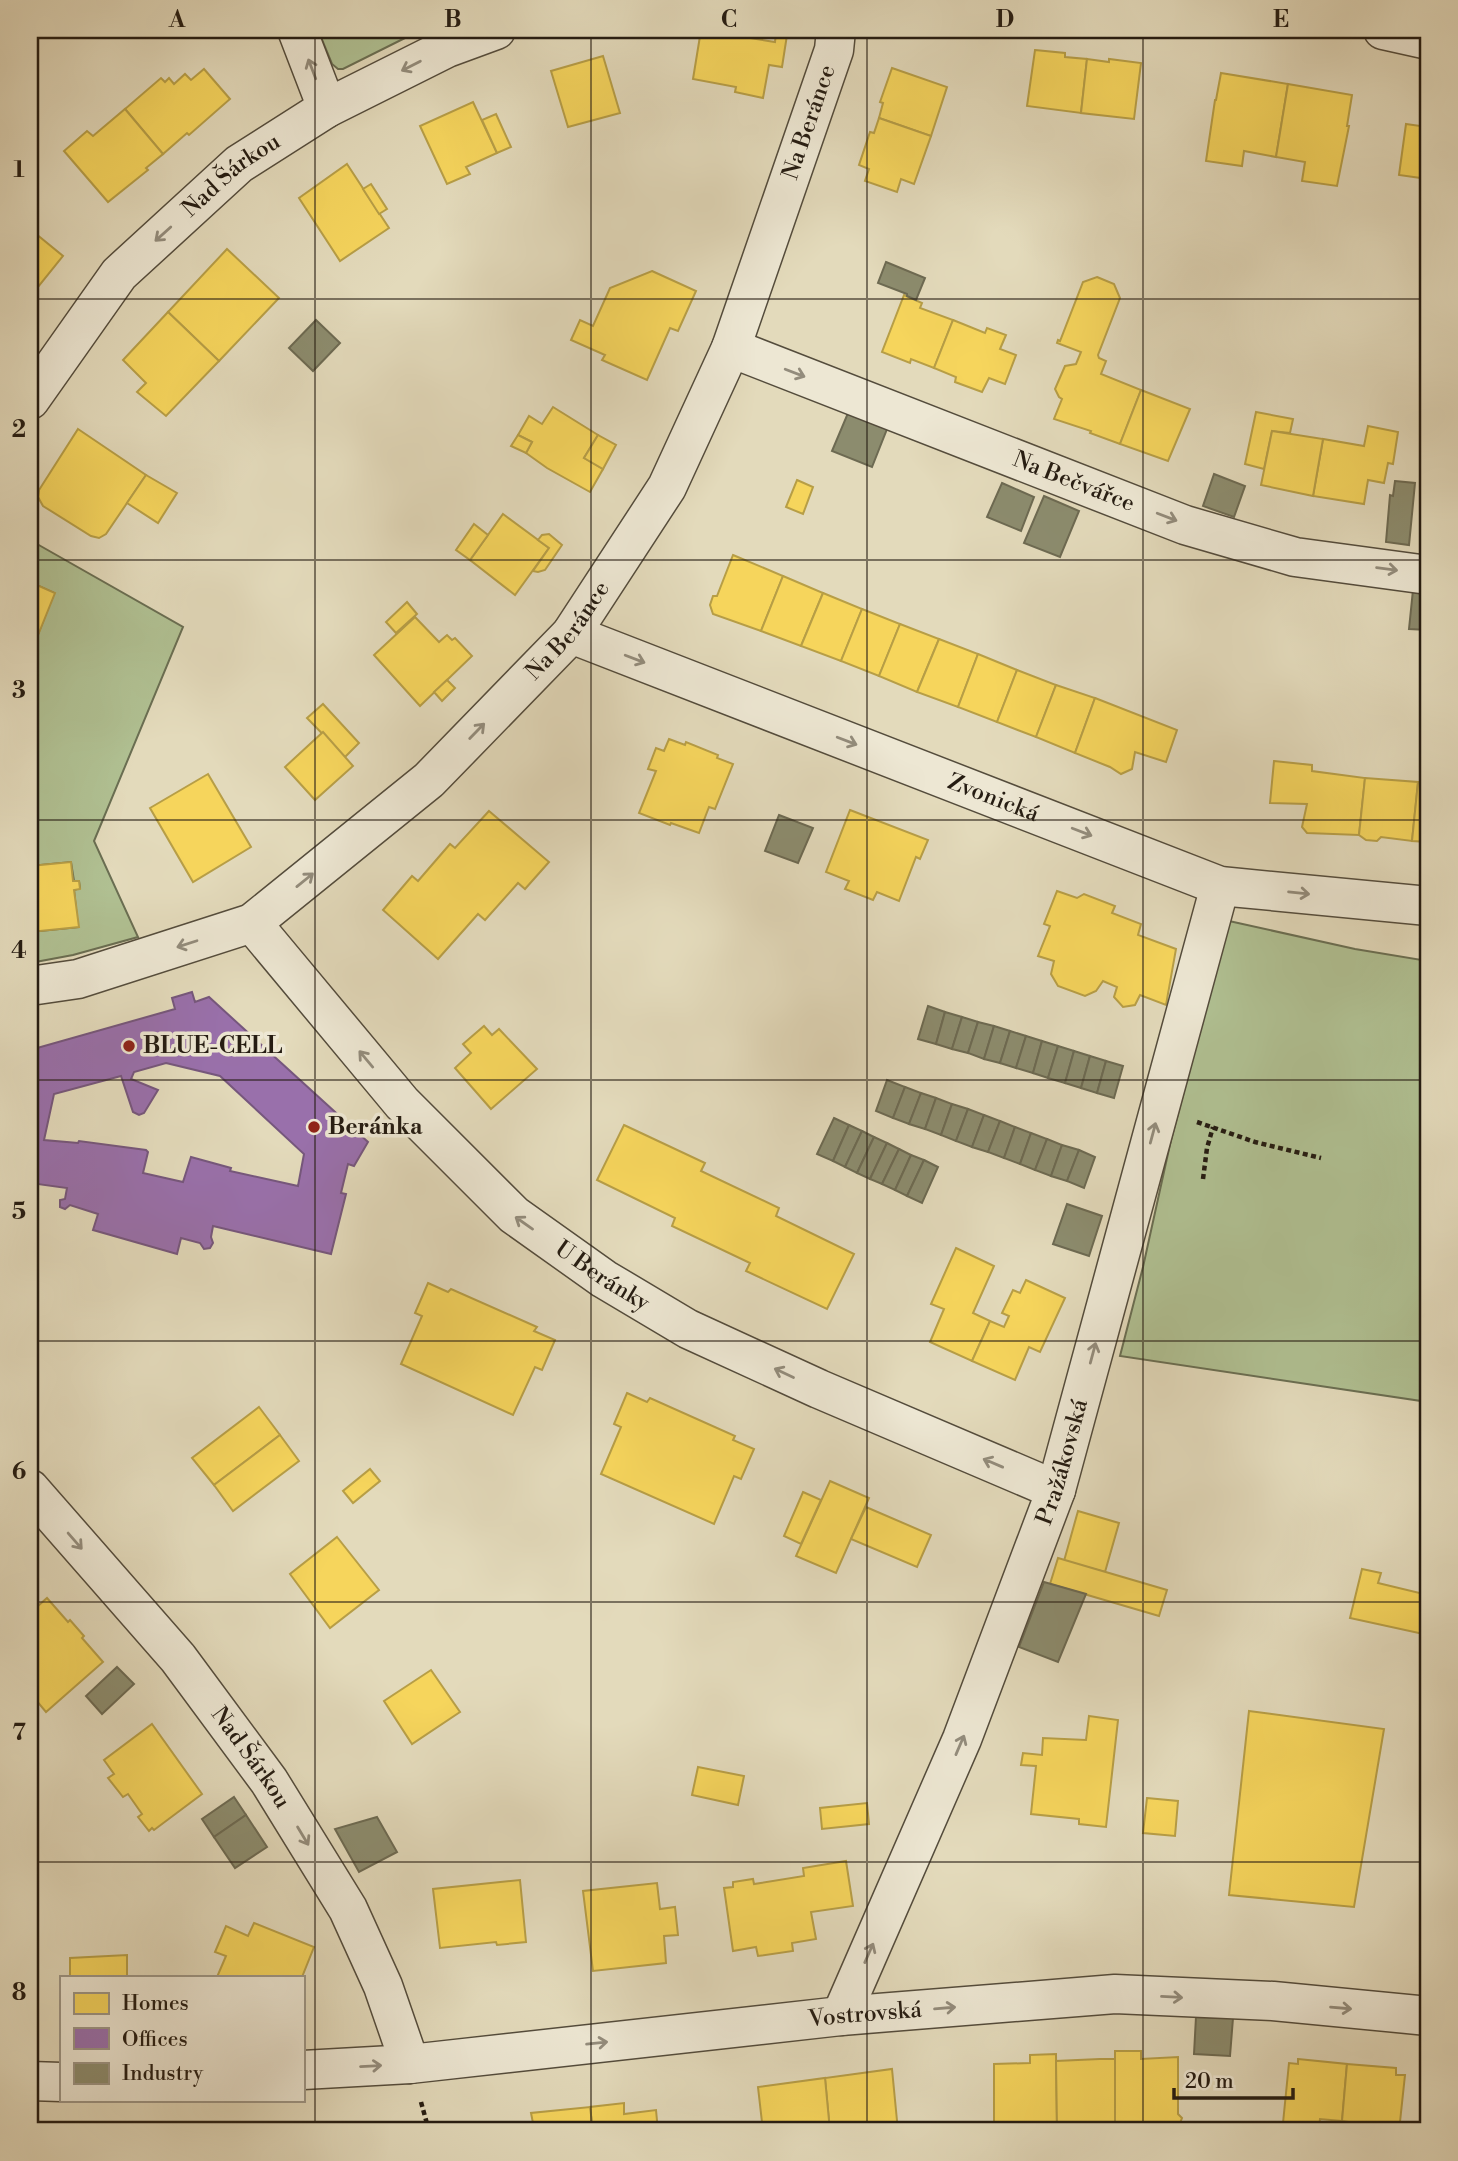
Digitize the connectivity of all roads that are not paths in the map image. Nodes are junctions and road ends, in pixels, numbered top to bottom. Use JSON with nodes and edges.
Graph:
{"nodes":[{"id":1,"x":297,"y":30,"type":"edge"},
{"id":2,"x":496,"y":30,"type":"edge"},
{"id":3,"x":836,"y":30,"type":"edge"},
{"id":4,"x":1383,"y":30,"type":"edge"},
{"id":5,"x":1428,"y":40,"type":"edge"},
{"id":6,"x":327,"y":108,"type":"junction"},
{"id":7,"x":731,"y":348,"type":"junction"},
{"id":8,"x":30,"y":400,"type":"edge"},
{"id":9,"x":1428,"y":575,"type":"edge"},
{"id":10,"x":571,"y":634,"type":"junction"},
{"id":11,"x":1220,"y":886,"type":"junction"},
{"id":12,"x":1428,"y":906,"type":"edge"},
{"id":13,"x":252,"y":923,"type":"junction"},
{"id":14,"x":30,"y":986,"type":"edge"},
{"id":15,"x":30,"y":1489,"type":"edge"},
{"id":16,"x":1055,"y":1490,"type":"junction"},
{"id":17,"x":841,"y":2016,"type":"junction"},
{"id":18,"x":1428,"y":2016,"type":"edge"},
{"id":19,"x":410,"y":2064,"type":"junction"},
{"id":20,"x":304,"y":2070,"type":"edge"},
{"id":21,"x":30,"y":2081,"type":"edge"},
{"id":22,"x":60,"y":2082,"type":"edge"}],
"edges":[{"from":6,"to":1,"type":"street","one_way":true},
{"from":2,"to":6,"type":"street","name":"Nad Šárkou","one_way":true},
{"from":3,"to":7,"type":"street","name":"Na Beránce"},
{"from":4,"to":5,"type":"street"},
{"from":6,"to":8,"type":"street","name":"Nad Šárkou","one_way":true},
{"from":7,"to":9,"type":"street","name":"Na Bečvářce","one_way":true},
{"from":7,"to":10,"type":"street","name":"Na Beránce"},
{"from":10,"to":11,"type":"street","name":"Zvonická","one_way":true},
{"from":13,"to":10,"type":"street","name":"Na Beránce","one_way":true},
{"from":11,"to":12,"type":"street","name":"Zvonická","one_way":true},
{"from":16,"to":11,"type":"street","name":"Pražákovská","one_way":true},
{"from":13,"to":14,"type":"street","name":"Na Beránce","one_way":true},
{"from":16,"to":13,"type":"street","name":"U Beránky","one_way":true},
{"from":15,"to":19,"type":"street","name":"Nad Šárkou","one_way":true},
{"from":17,"to":16,"type":"street","name":"Pražákovská","one_way":true},
{"from":17,"to":18,"type":"street","name":"Vostrovská","one_way":true},
{"from":19,"to":17,"type":"street","name":"Vostrovská","one_way":true},
{"from":20,"to":19,"type":"street","name":"Vostrovská","one_way":true},
{"from":21,"to":22,"type":"street"}]}
